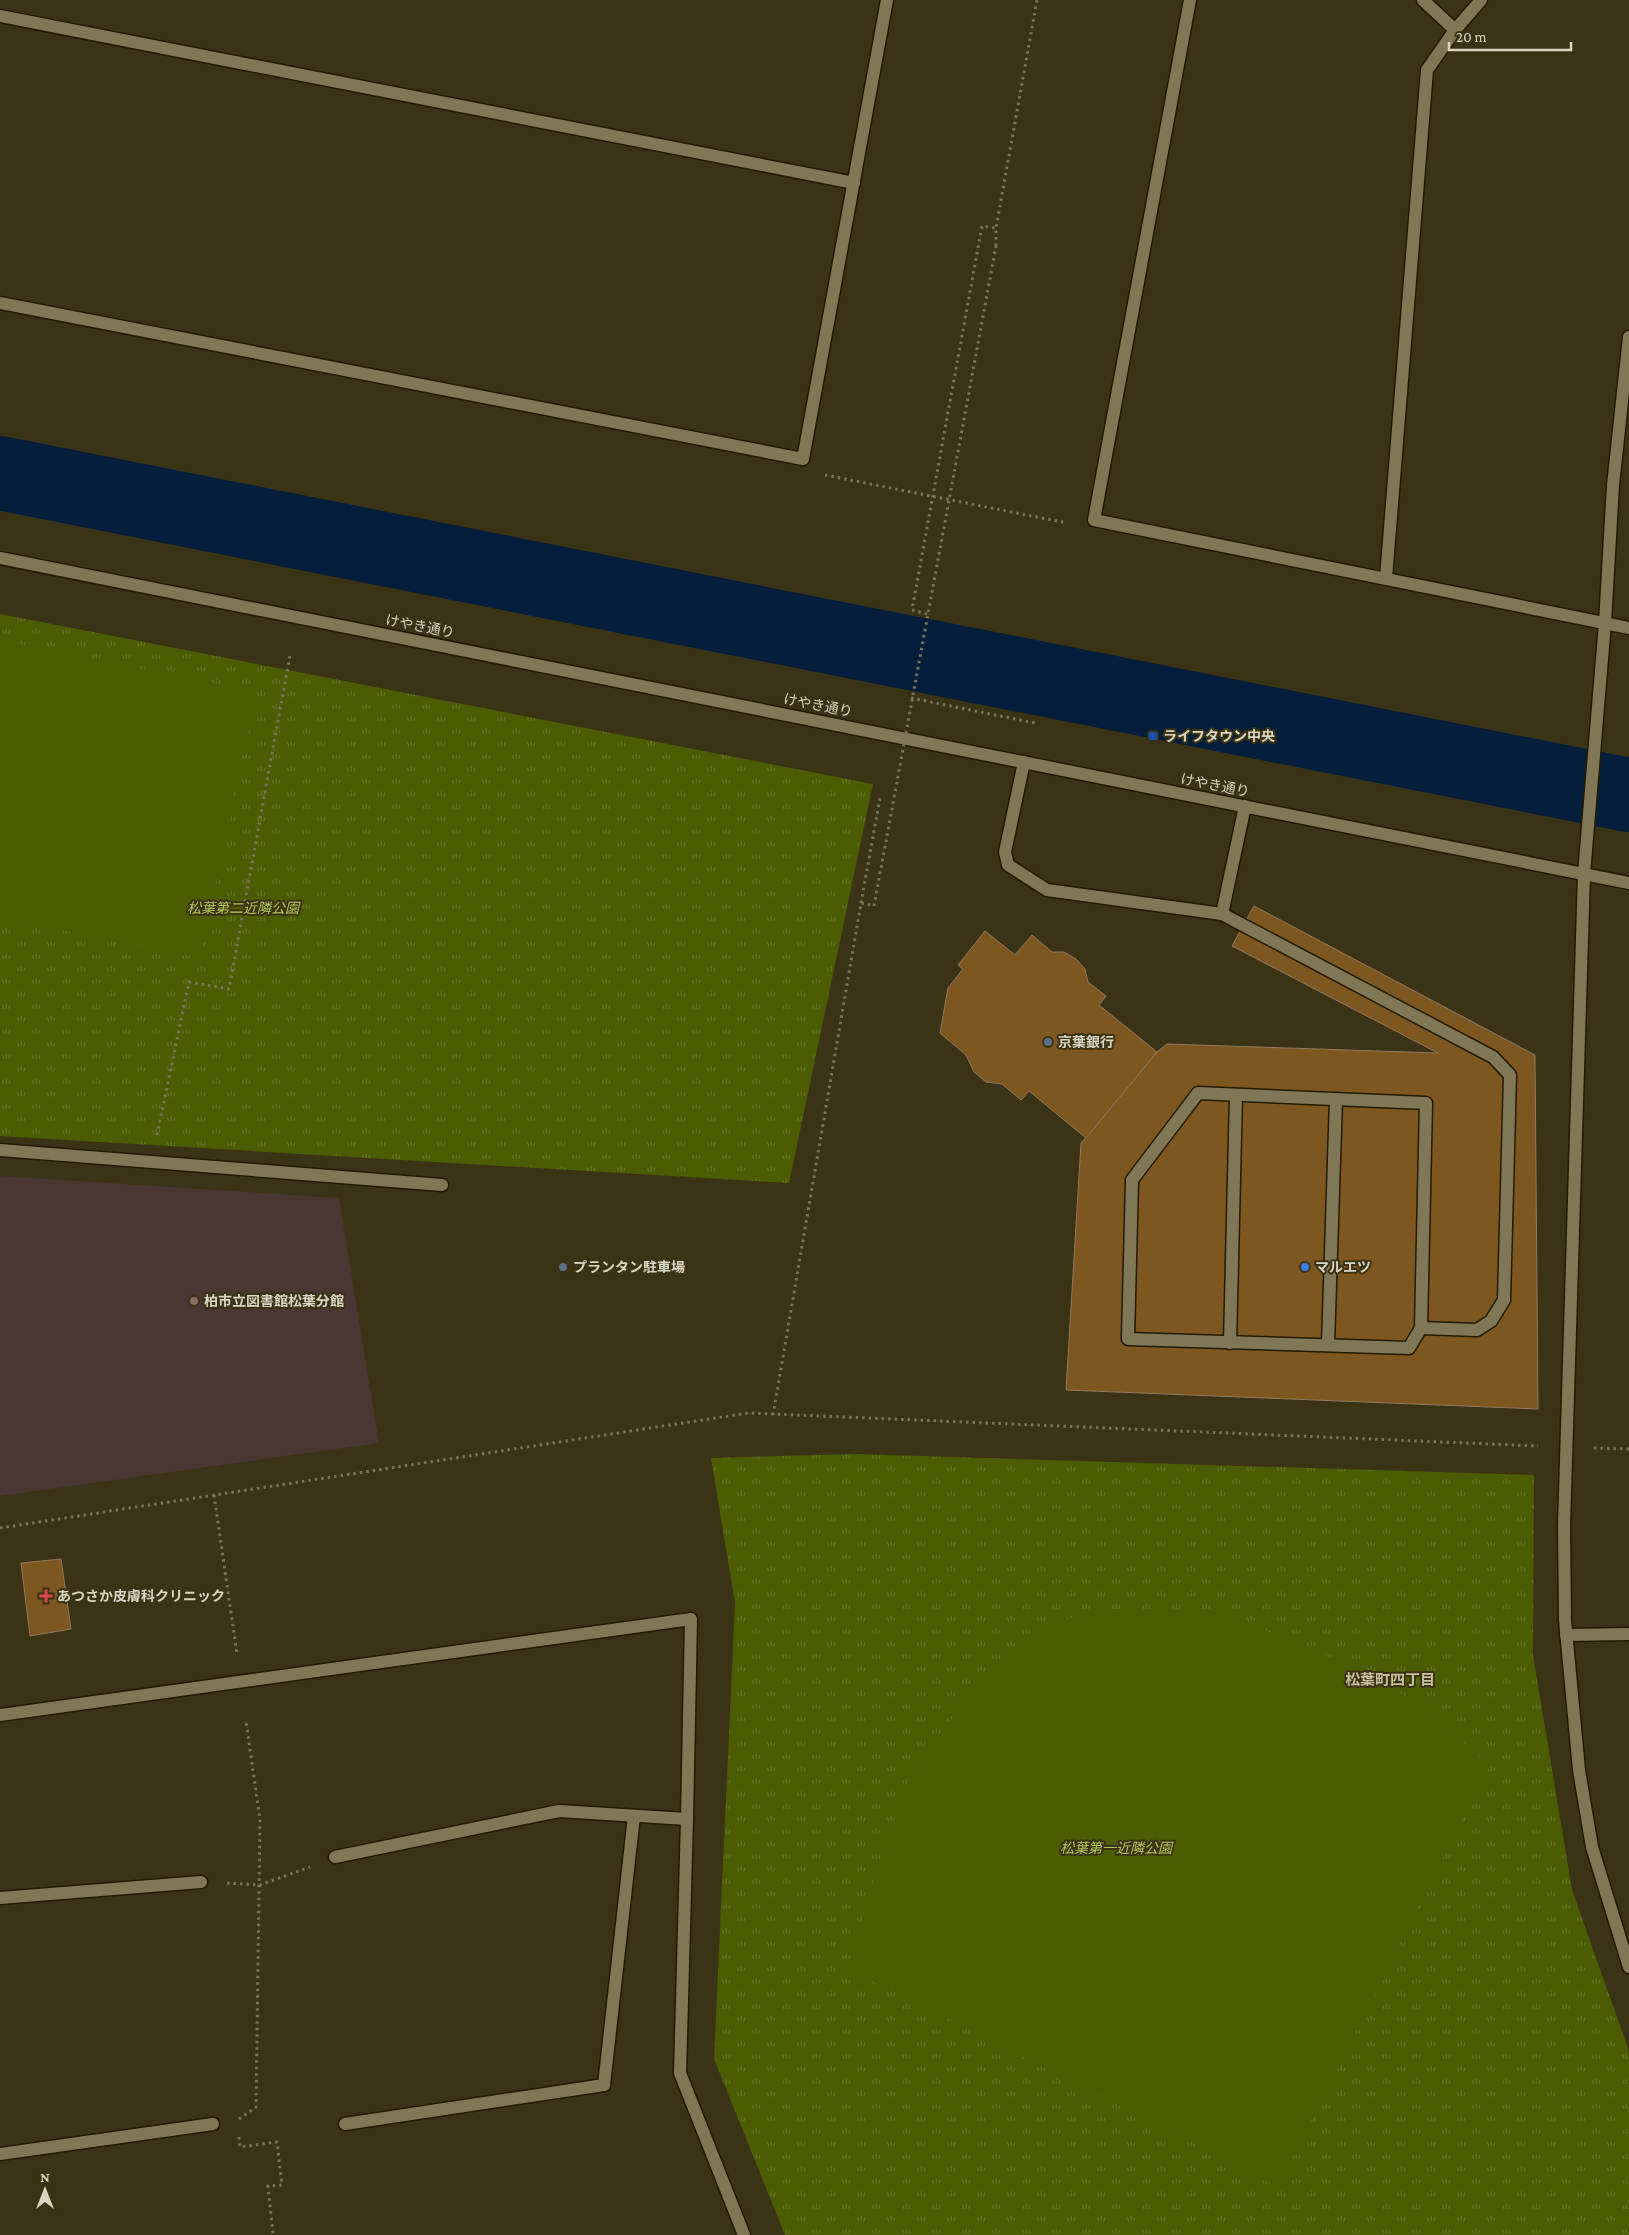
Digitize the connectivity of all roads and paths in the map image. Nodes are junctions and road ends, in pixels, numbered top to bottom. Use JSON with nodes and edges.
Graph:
{"nodes":[{"id":1,"x":886,"y":0,"type":"edge"},
{"id":2,"x":1037,"y":0,"type":"edge"},
{"id":3,"x":1190,"y":0,"type":"edge"},
{"id":4,"x":1422,"y":0,"type":"edge"},
{"id":5,"x":1481,"y":0,"type":"edge"},
{"id":6,"x":0,"y":16,"type":"edge"},
{"id":7,"x":1455,"y":30,"type":"junction"},
{"id":8,"x":854,"y":183,"type":"junction"},
{"id":9,"x":996,"y":228,"type":"junction"},
{"id":10,"x":0,"y":303,"type":"edge"},
{"id":11,"x":1629,"y":337,"type":"edge"},
{"id":12,"x":803,"y":459,"type":"junction"},
{"id":13,"x":932,"y":497,"type":"junction"},
{"id":14,"x":1094,"y":520,"type":"junction"},
{"id":15,"x":0,"y":558,"type":"edge"},
{"id":16,"x":1386,"y":578,"type":"junction"},
{"id":17,"x":927,"y":614,"type":"junction"},
{"id":18,"x":1605,"y":623,"type":"junction"},
{"id":19,"x":1629,"y":628,"type":"edge"},
{"id":20,"x":290,"y":656,"type":"dead end"},
{"id":21,"x":911,"y":698,"type":"junction"},
{"id":22,"x":1036,"y":723,"type":"dead end"},
{"id":23,"x":1024,"y":762,"type":"junction"},
{"id":24,"x":880,"y":798,"type":"dead end"},
{"id":25,"x":1245,"y":806,"type":"junction"},
{"id":26,"x":1584,"y":874,"type":"junction"},
{"id":27,"x":1629,"y":883,"type":"edge"},
{"id":28,"x":861,"y":903,"type":"junction"},
{"id":29,"x":1222,"y":914,"type":"junction"},
{"id":30,"x":1236,"y":1095,"type":"junction"},
{"id":31,"x":1336,"y":1099,"type":"junction"},
{"id":32,"x":0,"y":1150,"type":"edge"},
{"id":33,"x":151,"y":1162,"type":"junction"},
{"id":34,"x":442,"y":1185,"type":"dead end"},
{"id":35,"x":1421,"y":1328,"type":"junction"},
{"id":36,"x":1230,"y":1343,"type":"junction"},
{"id":37,"x":1328,"y":1345,"type":"junction"},
{"id":38,"x":773,"y":1415,"type":"junction"},
{"id":39,"x":1566,"y":1448,"type":"junction"},
{"id":40,"x":1629,"y":1449,"type":"edge"},
{"id":41,"x":214,"y":1495,"type":"junction"},
{"id":42,"x":0,"y":1528,"type":"edge"},
{"id":43,"x":1629,"y":1634,"type":"edge"},
{"id":44,"x":1566,"y":1635,"type":"junction"},
{"id":45,"x":238,"y":1659,"type":"dead end"},
{"id":46,"x":0,"y":1715,"type":"edge"},
{"id":47,"x":246,"y":1721,"type":"dead end"},
{"id":48,"x":634,"y":1816,"type":"junction"},
{"id":49,"x":687,"y":1819,"type":"junction"},
{"id":50,"x":335,"y":1858,"type":"joint"},
{"id":51,"x":201,"y":1882,"type":"dead end"},
{"id":52,"x":260,"y":1885,"type":"junction"},
{"id":53,"x":0,"y":1898,"type":"edge"},
{"id":54,"x":1629,"y":1968,"type":"edge"},
{"id":55,"x":237,"y":2120,"type":"junction"},
{"id":56,"x":213,"y":2124,"type":"joint"},
{"id":57,"x":346,"y":2124,"type":"dead end"},
{"id":58,"x":0,"y":2154,"type":"edge"},
{"id":59,"x":272,"y":2235,"type":"edge"},
{"id":60,"x":744,"y":2235,"type":"edge"}],
"edges":[{"from":1,"to":8,"type":"street"},
{"from":2,"to":9,"type":"path"},
{"from":3,"to":14,"type":"street"},
{"from":4,"to":7,"type":"street"},
{"from":5,"to":7,"type":"street"},
{"from":6,"to":8,"type":"street"},
{"from":7,"to":16,"type":"street"},
{"from":8,"to":12,"type":"street"},
{"from":9,"to":13,"type":"path"},
{"from":9,"to":17,"type":"path","bridge":true},
{"from":10,"to":12,"type":"street"},
{"from":11,"to":18,"type":"street"},
{"from":12,"to":13,"type":"path"},
{"from":13,"to":14,"type":"path"},
{"from":13,"to":17,"type":"path"},
{"from":14,"to":16,"type":"street"},
{"from":15,"to":23,"type":"street","name":"けやき通り"},
{"from":16,"to":18,"type":"street"},
{"from":17,"to":21,"type":"path","bridge":true},
{"from":18,"to":19,"type":"street"},
{"from":18,"to":26,"type":"street"},
{"from":20,"to":33,"type":"path"},
{"from":21,"to":22,"type":"path"},
{"from":21,"to":28,"type":"path","bridge":true},
{"from":23,"to":25,"type":"street","name":"けやき通り"},
{"from":23,"to":29,"type":"street"},
{"from":24,"to":28,"type":"path"},
{"from":25,"to":26,"type":"street","name":"けやき通り"},
{"from":25,"to":29,"type":"street"},
{"from":26,"to":27,"type":"street","name":"けやき通り"},
{"from":26,"to":39,"type":"street"},
{"from":28,"to":38,"type":"path"},
{"from":29,"to":35,"type":"street"},
{"from":30,"to":31,"type":"street"},
{"from":30,"to":36,"type":"street"},
{"from":30,"to":36,"type":"street"},
{"from":31,"to":35,"type":"street"},
{"from":31,"to":37,"type":"street"},
{"from":32,"to":33,"type":"street"},
{"from":33,"to":34,"type":"street"},
{"from":35,"to":37,"type":"street"},
{"from":36,"to":37,"type":"street"},
{"from":38,"to":39,"type":"path"},
{"from":38,"to":41,"type":"path"},
{"from":39,"to":40,"type":"path"},
{"from":39,"to":44,"type":"street"},
{"from":41,"to":42,"type":"path"},
{"from":41,"to":45,"type":"path"},
{"from":43,"to":44,"type":"street"},
{"from":44,"to":54,"type":"street"},
{"from":46,"to":49,"type":"street"},
{"from":47,"to":52,"type":"path"},
{"from":48,"to":49,"type":"street"},
{"from":48,"to":50,"type":"street"},
{"from":48,"to":57,"type":"street"},
{"from":49,"to":60,"type":"street"},
{"from":50,"to":52,"type":"path"},
{"from":51,"to":53,"type":"street"},
{"from":52,"to":55,"type":"path"},
{"from":55,"to":56,"type":"path"},
{"from":55,"to":59,"type":"path"},
{"from":56,"to":58,"type":"street"}]}
